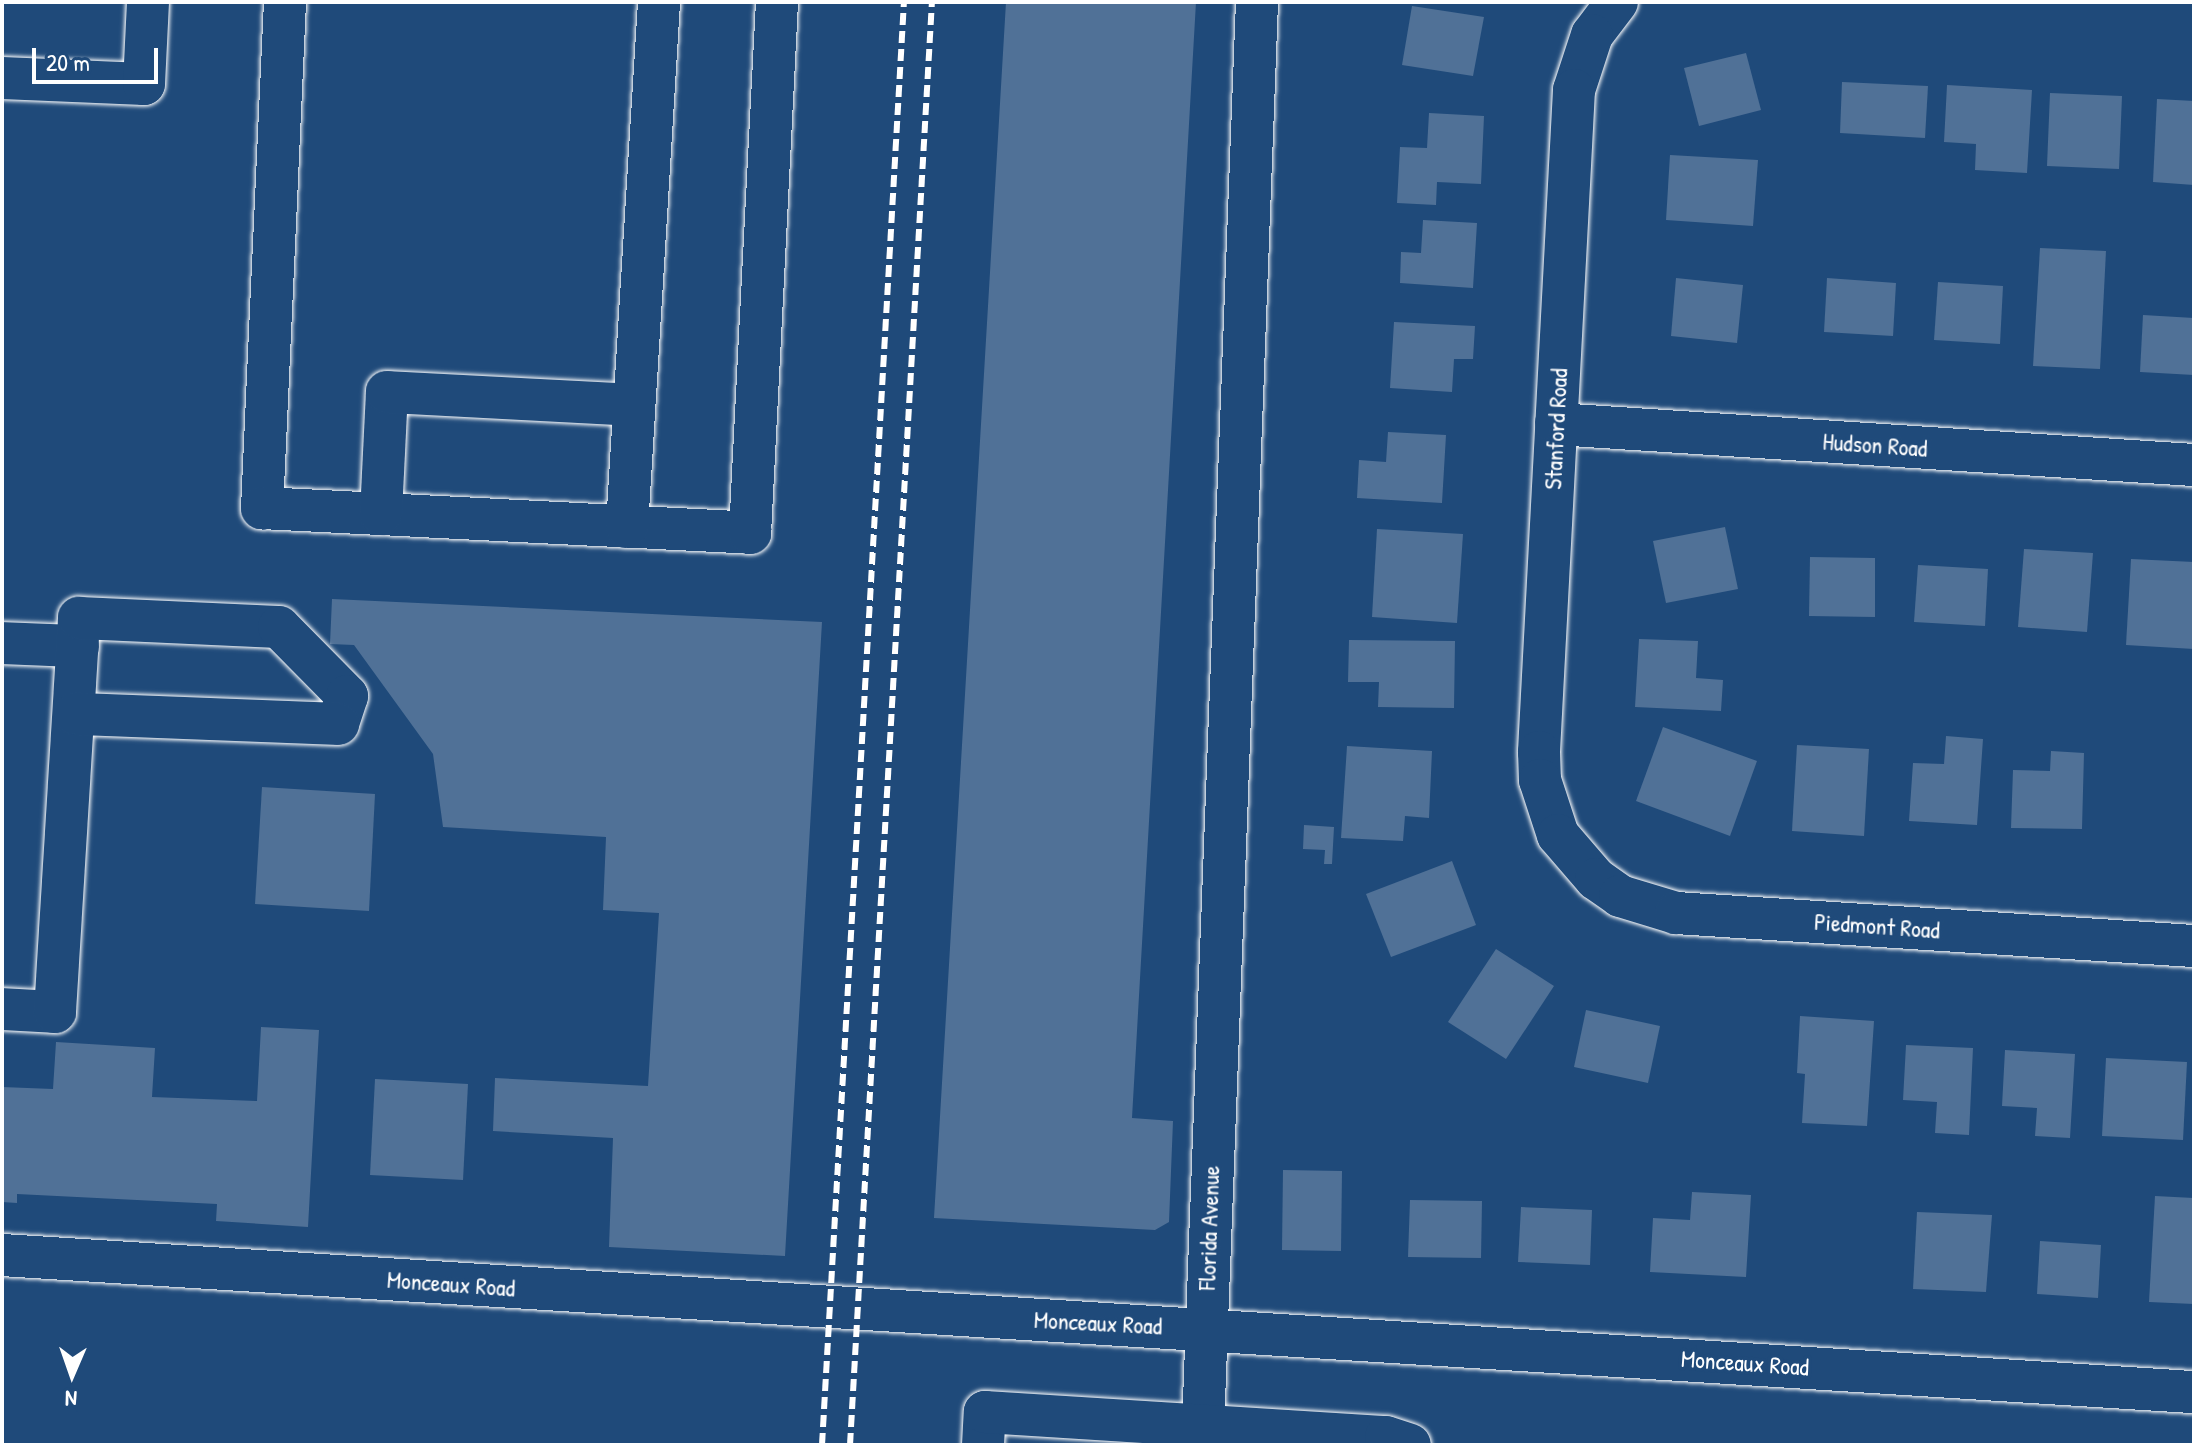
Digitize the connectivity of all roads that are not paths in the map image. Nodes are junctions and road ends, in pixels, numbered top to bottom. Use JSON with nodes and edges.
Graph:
{"nodes":[{"id":1,"x":148,"y":2,"type":"edge"},
{"id":2,"x":285,"y":2,"type":"edge"},
{"id":3,"x":659,"y":2,"type":"edge"},
{"id":4,"x":777,"y":2,"type":"edge"},
{"id":5,"x":1257,"y":2,"type":"edge"},
{"id":6,"x":1617,"y":2,"type":"edge"},
{"id":7,"x":2,"y":78,"type":"edge"},
{"id":8,"x":634,"y":405,"type":"junction"},
{"id":9,"x":1556,"y":424,"type":"junction"},
{"id":10,"x":2194,"y":465,"type":"edge"},
{"id":11,"x":381,"y":514,"type":"junction"},
{"id":12,"x":627,"y":527,"type":"junction"},
{"id":13,"x":2,"y":643,"type":"edge"},
{"id":14,"x":78,"y":646,"type":"junction"},
{"id":15,"x":75,"y":714,"type":"junction"},
{"id":16,"x":1575,"y":859,"type":"joint"},
{"id":17,"x":2194,"y":946,"type":"edge"},
{"id":18,"x":2,"y":1009,"type":"edge"},
{"id":19,"x":2,"y":1255,"type":"edge"},
{"id":20,"x":1206,"y":1329,"type":"junction"},
{"id":21,"x":2194,"y":1392,"type":"edge"},
{"id":22,"x":1203,"y":1427,"type":"junction"},
{"id":23,"x":983,"y":1445,"type":"edge"},
{"id":24,"x":1410,"y":1445,"type":"edge"}],
"edges":[{"from":1,"to":7,"type":"street"},
{"from":2,"to":11,"type":"street"},
{"from":3,"to":8,"type":"street"},
{"from":4,"to":12,"type":"street"},
{"from":5,"to":20,"type":"street","name":"Florida Avenue"},
{"from":6,"to":9,"type":"street","name":"Stanford Road"},
{"from":8,"to":11,"type":"street"},
{"from":8,"to":12,"type":"street"},
{"from":9,"to":10,"type":"street","name":"Hudson Road"},
{"from":9,"to":16,"type":"street","name":"Stanford Road"},
{"from":11,"to":12,"type":"street"},
{"from":13,"to":14,"type":"street"},
{"from":14,"to":15,"type":"street"},
{"from":14,"to":15,"type":"street"},
{"from":15,"to":18,"type":"street"},
{"from":16,"to":17,"type":"street","name":"Piedmont Road"},
{"from":19,"to":20,"type":"street","name":"Monceaux Road"},
{"from":20,"to":21,"type":"street","name":"Monceaux Road"},
{"from":20,"to":22,"type":"street","name":"Florida Avenue"},
{"from":22,"to":23,"type":"street"},
{"from":22,"to":24,"type":"street"}]}
